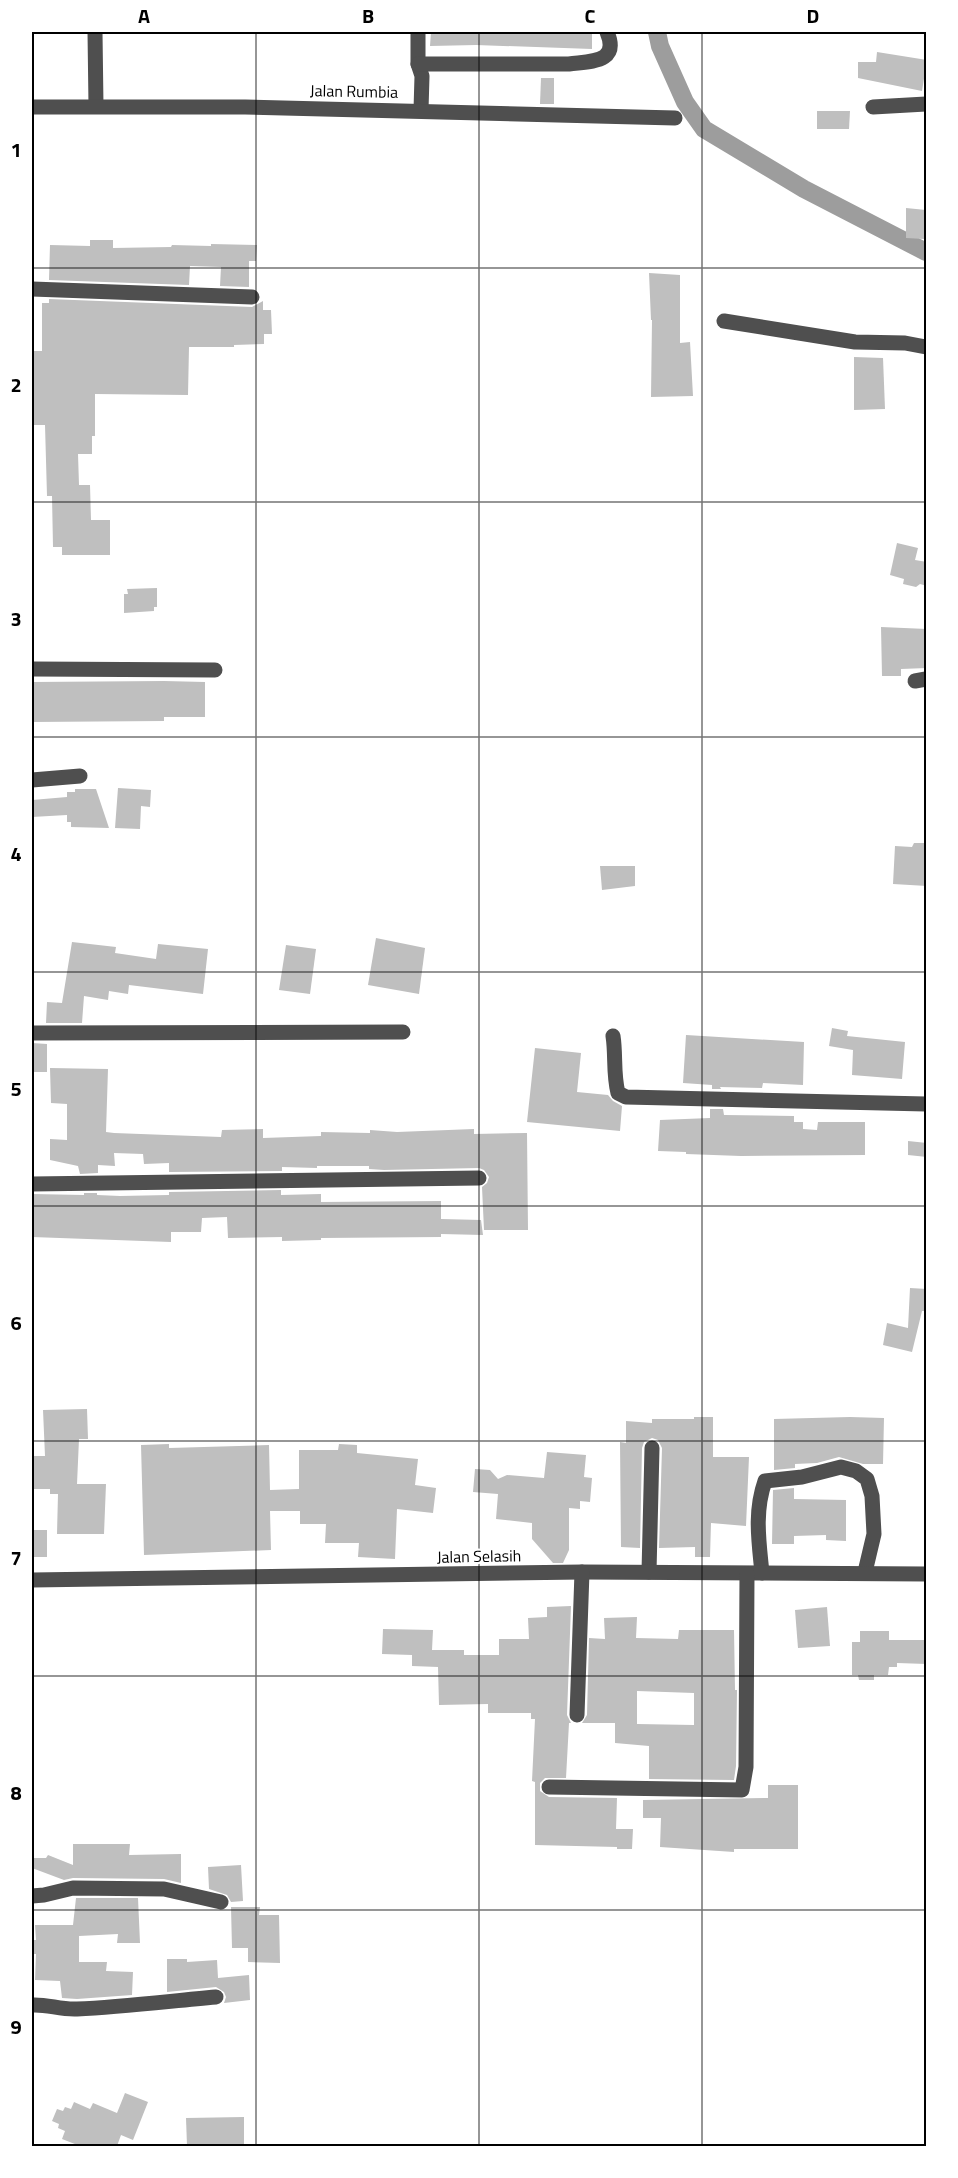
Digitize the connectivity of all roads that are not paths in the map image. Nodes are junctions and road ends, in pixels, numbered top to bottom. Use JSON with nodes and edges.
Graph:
{"nodes":[{"id":1,"x":95,"y":32,"type":"edge"},
{"id":2,"x":418,"y":32,"type":"edge"},
{"id":3,"x":607,"y":32,"type":"edge"},
{"id":4,"x":417,"y":64,"type":"junction"},
{"id":5,"x":927,"y":104,"type":"edge"},
{"id":6,"x":96,"y":106,"type":"junction"},
{"id":7,"x":32,"y":107,"type":"edge"},
{"id":8,"x":873,"y":107,"type":"dead end"},
{"id":9,"x":421,"y":110,"type":"junction"},
{"id":10,"x":675,"y":118,"type":"dead end"},
{"id":11,"x":32,"y":289,"type":"edge"},
{"id":12,"x":252,"y":297,"type":"dead end"},
{"id":13,"x":724,"y":321,"type":"dead end"},
{"id":14,"x":927,"y":347,"type":"edge"},
{"id":15,"x":32,"y":669,"type":"edge"},
{"id":16,"x":215,"y":670,"type":"dead end"},
{"id":17,"x":80,"y":776,"type":"dead end"},
{"id":18,"x":32,"y":780,"type":"edge"},
{"id":19,"x":403,"y":1032,"type":"dead end"},
{"id":20,"x":32,"y":1033,"type":"edge"},
{"id":21,"x":613,"y":1036,"type":"dead end"},
{"id":22,"x":927,"y":1104,"type":"edge"},
{"id":23,"x":479,"y":1178,"type":"dead end"},
{"id":24,"x":32,"y":1184,"type":"edge"},
{"id":25,"x":652,"y":1448,"type":"dead end"},
{"id":26,"x":582,"y":1572,"type":"junction"},
{"id":27,"x":649,"y":1572,"type":"junction"},
{"id":28,"x":865,"y":1572,"type":"junction"},
{"id":29,"x":754,"y":1573,"type":"junction"},
{"id":30,"x":927,"y":1574,"type":"edge"},
{"id":31,"x":32,"y":1580,"type":"edge"},
{"id":32,"x":577,"y":1715,"type":"dead end"},
{"id":33,"x":549,"y":1786,"type":"dead end"},
{"id":34,"x":32,"y":1896,"type":"edge"},
{"id":35,"x":221,"y":1902,"type":"dead end"},
{"id":36,"x":216,"y":1997,"type":"dead end"},
{"id":37,"x":32,"y":2005,"type":"edge"}],
"edges":[{"from":1,"to":6,"type":"street"},
{"from":2,"to":4,"type":"street"},
{"from":3,"to":4,"type":"street"},
{"from":4,"to":9,"type":"street"},
{"from":5,"to":8,"type":"street"},
{"from":6,"to":7,"type":"street","name":"Jalan Rumbia"},
{"from":6,"to":9,"type":"street","name":"Jalan Rumbia"},
{"from":9,"to":10,"type":"street","name":"Jalan Rumbia"},
{"from":11,"to":12,"type":"street"},
{"from":13,"to":14,"type":"street"},
{"from":15,"to":16,"type":"street"},
{"from":17,"to":18,"type":"street"},
{"from":19,"to":20,"type":"street"},
{"from":21,"to":22,"type":"street"},
{"from":23,"to":24,"type":"street"},
{"from":25,"to":27,"type":"street"},
{"from":26,"to":27,"type":"street","name":"Jalan Selasih"},
{"from":26,"to":31,"type":"street","name":"Jalan Selasih"},
{"from":26,"to":32,"type":"street"},
{"from":27,"to":29,"type":"street","name":"Jalan Selasih"},
{"from":28,"to":29,"type":"street","name":"Jalan Selasih"},
{"from":28,"to":29,"type":"street"},
{"from":28,"to":30,"type":"street","name":"Jalan Selasih"},
{"from":29,"to":33,"type":"street"},
{"from":34,"to":35,"type":"street"},
{"from":36,"to":37,"type":"street"}]}
